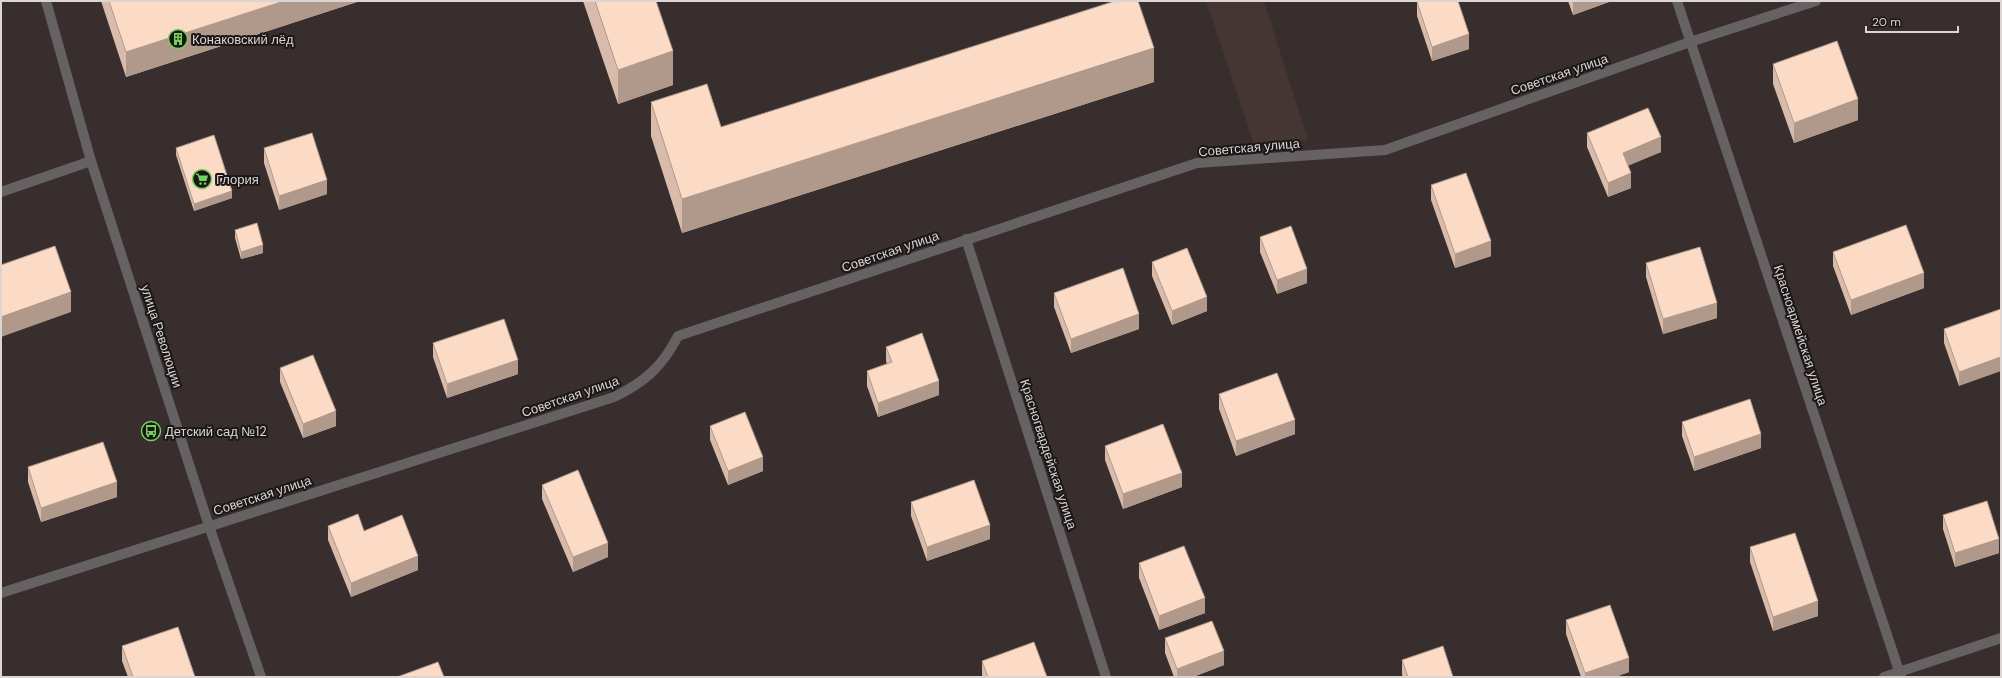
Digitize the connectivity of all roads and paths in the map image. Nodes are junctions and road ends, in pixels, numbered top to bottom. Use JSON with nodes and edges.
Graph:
{"nodes":[{"id":1,"x":46,"y":1,"type":"edge"},
{"id":2,"x":1677,"y":1,"type":"edge"},
{"id":3,"x":1816,"y":1,"type":"edge"},
{"id":4,"x":1690,"y":42,"type":"junction"},
{"id":5,"x":91,"y":161,"type":"junction"},
{"id":6,"x":1,"y":192,"type":"edge"},
{"id":7,"x":966,"y":239,"type":"junction"},
{"id":8,"x":209,"y":526,"type":"junction"},
{"id":9,"x":1,"y":593,"type":"edge"},
{"id":10,"x":2001,"y":638,"type":"edge"},
{"id":11,"x":1900,"y":674,"type":"edge"},
{"id":12,"x":261,"y":677,"type":"edge"},
{"id":13,"x":1106,"y":677,"type":"edge"},
{"id":14,"x":1884,"y":677,"type":"edge"}],
"edges":[{"from":1,"to":5,"type":"street","name":"улица Революции"},
{"from":2,"to":4,"type":"street","name":"Красноармейская улица"},
{"from":3,"to":4,"type":"street","name":"Советская улица"},
{"from":4,"to":7,"type":"street","name":"Советская улица"},
{"from":4,"to":11,"type":"street","name":"Красноармейская улица"},
{"from":5,"to":6,"type":"street"},
{"from":5,"to":8,"type":"street","name":"улица Революции"},
{"from":7,"to":8,"type":"street","name":"Советская улица"},
{"from":7,"to":13,"type":"street","name":"Красногвардейская улица"},
{"from":8,"to":9,"type":"street","name":"Советская улица"},
{"from":8,"to":12,"type":"street","name":"улица Революции"},
{"from":10,"to":11,"type":"street"},
{"from":11,"to":14,"type":"street"}]}
